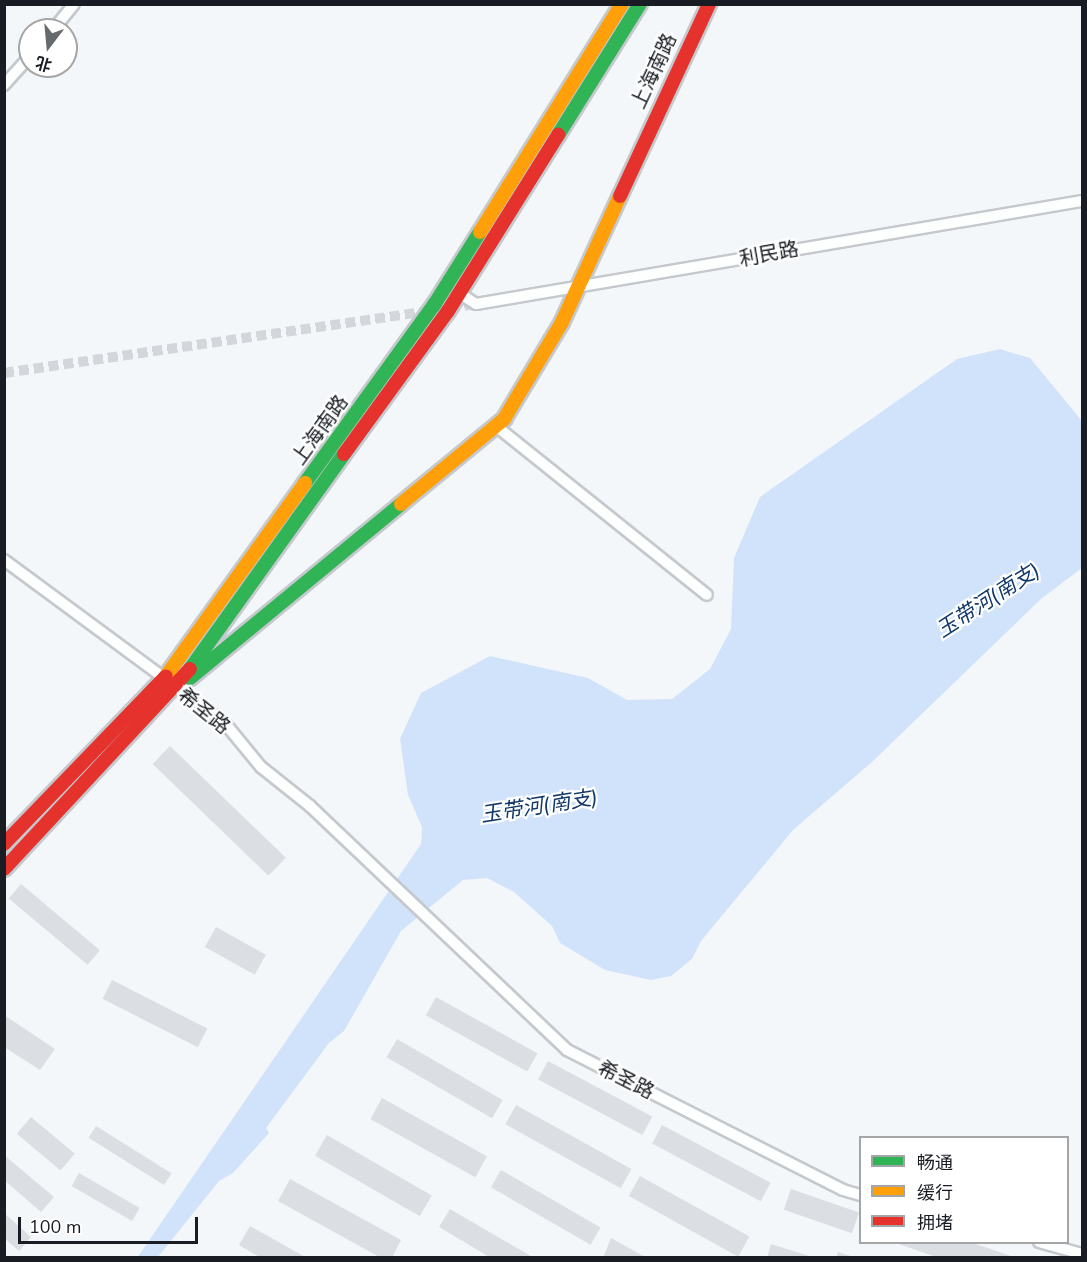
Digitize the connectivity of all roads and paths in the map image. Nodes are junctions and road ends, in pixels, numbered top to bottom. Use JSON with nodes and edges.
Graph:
{"nodes":[{"id":1,"x":74,"y":4,"type":"edge"},
{"id":2,"x":622,"y":4,"type":"edge"},
{"id":3,"x":640,"y":4,"type":"edge"},
{"id":4,"x":709,"y":4,"type":"edge"},
{"id":5,"x":63,"y":18,"type":"edge"},
{"id":6,"x":18,"y":69,"type":"edge"},
{"id":7,"x":4,"y":85,"type":"edge"},
{"id":8,"x":1083,"y":201,"type":"edge"},
{"id":9,"x":576,"y":286,"type":"junction"},
{"id":10,"x":459,"y":293,"type":"junction"},
{"id":11,"x":496,"y":426,"type":"junction"},
{"id":12,"x":4,"y":560,"type":"edge"},
{"id":13,"x":707,"y":595,"type":"dead end"},
{"id":14,"x":164,"y":679,"type":"junction"},
{"id":15,"x":176,"y":688,"type":"junction"},
{"id":16,"x":4,"y":844,"type":"edge"},
{"id":17,"x":4,"y":869,"type":"edge"},
{"id":18,"x":859,"y":1194,"type":"edge"},
{"id":19,"x":1046,"y":1244,"type":"edge"},
{"id":20,"x":1083,"y":1254,"type":"edge"}],
"edges":[{"from":1,"to":5,"type":"street"},
{"from":2,"to":14,"type":"main road","name":"上海南路"},
{"from":3,"to":10,"type":"main road","name":"上海南路"},
{"from":4,"to":9,"type":"main road","name":"上海南路"},
{"from":6,"to":7,"type":"street"},
{"from":8,"to":9,"type":"street","name":"利民路"},
{"from":9,"to":10,"type":"street","name":"利民路"},
{"from":9,"to":11,"type":"main road","name":"上海南路"},
{"from":10,"to":15,"type":"main road","name":"上海南路"},
{"from":11,"to":13,"type":"street"},
{"from":11,"to":15,"type":"main road","name":"上海南路"},
{"from":12,"to":14,"type":"street","name":"希圣路"},
{"from":14,"to":15,"type":"street","name":"希圣路"},
{"from":14,"to":16,"type":"main road","name":"上海南路"},
{"from":15,"to":17,"type":"main road","name":"上海南路"},
{"from":15,"to":18,"type":"street","name":"希圣路"},
{"from":19,"to":20,"type":"street"}]}
